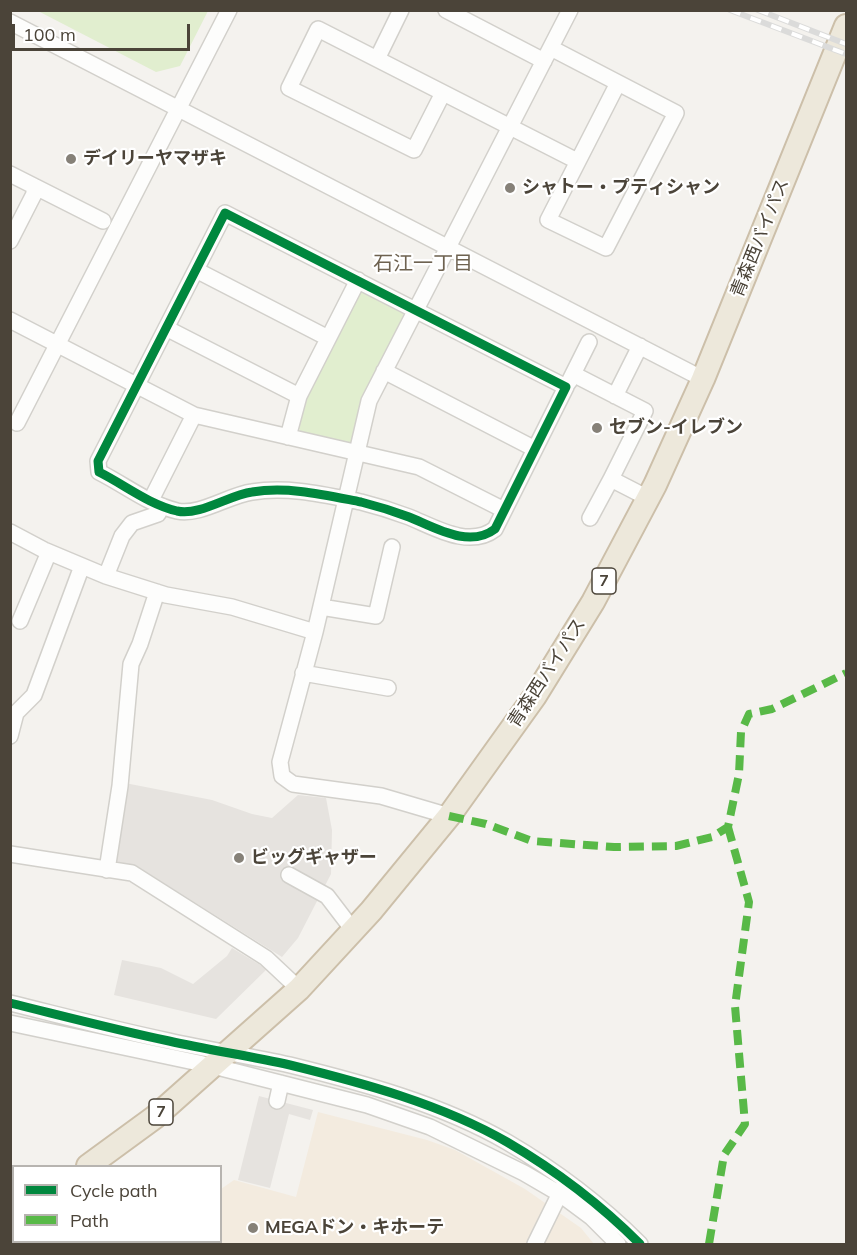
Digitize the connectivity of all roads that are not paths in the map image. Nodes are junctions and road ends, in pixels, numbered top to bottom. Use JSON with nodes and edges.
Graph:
{"nodes":[{"id":1,"x":230,"y":10,"type":"edge"},
{"id":2,"x":401,"y":10,"type":"edge"},
{"id":3,"x":446,"y":10,"type":"edge"},
{"id":4,"x":570,"y":10,"type":"edge"},
{"id":5,"x":10,"y":22,"type":"edge"},
{"id":6,"x":846,"y":26,"type":"edge"},
{"id":7,"x":548,"y":54,"type":"junction"},
{"id":8,"x":376,"y":59,"type":"junction"},
{"id":9,"x":618,"y":83,"type":"junction"},
{"id":10,"x":443,"y":93,"type":"junction"},
{"id":11,"x":178,"y":108,"type":"junction"},
{"id":12,"x":510,"y":127,"type":"junction"},
{"id":13,"x":578,"y":161,"type":"junction"},
{"id":14,"x":10,"y":174,"type":"edge"},
{"id":15,"x":34,"y":186,"type":"junction"},
{"id":16,"x":103,"y":221,"type":"dead end"},
{"id":17,"x":10,"y":241,"type":"edge"},
{"id":18,"x":448,"y":247,"type":"junction"},
{"id":19,"x":196,"y":270,"type":"junction"},
{"id":20,"x":358,"y":280,"type":"junction"},
{"id":21,"x":415,"y":310,"type":"junction"},
{"id":22,"x":10,"y":320,"type":"edge"},
{"id":23,"x":166,"y":328,"type":"junction"},
{"id":24,"x":328,"y":338,"type":"junction"},
{"id":25,"x":589,"y":342,"type":"dead end"},
{"id":26,"x":57,"y":344,"type":"junction"},
{"id":27,"x":639,"y":346,"type":"junction"},
{"id":28,"x":384,"y":371,"type":"junction"},
{"id":29,"x":703,"y":379,"type":"junction"},
{"id":30,"x":570,"y":381,"type":"junction"},
{"id":31,"x":136,"y":385,"type":"junction"},
{"id":32,"x":299,"y":396,"type":"junction"},
{"id":33,"x":615,"y":396,"type":"junction"},
{"id":34,"x":194,"y":415,"type":"junction"},
{"id":35,"x":17,"y":423,"type":"dead end"},
{"id":36,"x":288,"y":438,"type":"junction"},
{"id":37,"x":535,"y":449,"type":"junction"},
{"id":38,"x":357,"y":452,"type":"junction"},
{"id":39,"x":610,"y":479,"type":"junction"},
{"id":40,"x":648,"y":498,"type":"junction"},
{"id":41,"x":347,"y":500,"type":"junction"},
{"id":42,"x":156,"y":503,"type":"junction"},
{"id":43,"x":504,"y":510,"type":"junction"},
{"id":44,"x":590,"y":518,"type":"dead end"},
{"id":45,"x":10,"y":532,"type":"edge"},
{"id":46,"x":392,"y":547,"type":"dead end"},
{"id":47,"x":50,"y":552,"type":"junction"},
{"id":48,"x":82,"y":566,"type":"junction"},
{"id":49,"x":106,"y":576,"type":"junction"},
{"id":50,"x":157,"y":592,"type":"junction"},
{"id":51,"x":321,"y":607,"type":"junction"},
{"id":52,"x":20,"y":621,"type":"dead end"},
{"id":53,"x":315,"y":632,"type":"junction"},
{"id":54,"x":303,"y":673,"type":"junction"},
{"id":55,"x":388,"y":688,"type":"dead end"},
{"id":56,"x":10,"y":736,"type":"edge"},
{"id":57,"x":449,"y":816,"type":"junction"},
{"id":58,"x":10,"y":854,"type":"edge"},
{"id":59,"x":107,"y":870,"type":"junction"},
{"id":60,"x":290,"y":875,"type":"dead end"},
{"id":61,"x":353,"y":930,"type":"junction"},
{"id":62,"x":299,"y":988,"type":"junction"},
{"id":63,"x":10,"y":1003,"type":"edge"},
{"id":64,"x":10,"y":1023,"type":"edge"},
{"id":65,"x":221,"y":1059,"type":"junction"},
{"id":66,"x":281,"y":1083,"type":"junction"},
{"id":67,"x":277,"y":1101,"type":"dead end"},
{"id":68,"x":91,"y":1165,"type":"edge"},
{"id":69,"x":563,"y":1188,"type":"junction"},
{"id":70,"x":535,"y":1245,"type":"edge"},
{"id":71,"x":618,"y":1245,"type":"edge"},
{"id":72,"x":640,"y":1245,"type":"edge"}],
"edges":[{"from":1,"to":11,"type":"street"},
{"from":2,"to":8,"type":"street"},
{"from":3,"to":7,"type":"street"},
{"from":4,"to":7,"type":"street"},
{"from":5,"to":11,"type":"street"},
{"from":6,"to":29,"type":"highway","name":"青森西バイパス","number":"7"},
{"from":7,"to":9,"type":"street"},
{"from":7,"to":12,"type":"street"},
{"from":8,"to":10,"type":"street"},
{"from":8,"to":10,"type":"street"},
{"from":9,"to":13,"type":"street"},
{"from":9,"to":13,"type":"street"},
{"from":10,"to":12,"type":"street"},
{"from":11,"to":18,"type":"street"},
{"from":11,"to":26,"type":"street"},
{"from":12,"to":13,"type":"street"},
{"from":12,"to":18,"type":"street"},
{"from":14,"to":15,"type":"street"},
{"from":15,"to":16,"type":"street"},
{"from":15,"to":17,"type":"street"},
{"from":18,"to":21,"type":"street"},
{"from":18,"to":27,"type":"street"},
{"from":19,"to":20,"type":"street"},
{"from":19,"to":23,"type":"street"},
{"from":19,"to":24,"type":"street"},
{"from":20,"to":21,"type":"street"},
{"from":20,"to":24,"type":"street"},
{"from":21,"to":28,"type":"street"},
{"from":21,"to":30,"type":"street"},
{"from":22,"to":26,"type":"street"},
{"from":23,"to":31,"type":"street"},
{"from":23,"to":32,"type":"street"},
{"from":24,"to":32,"type":"street"},
{"from":25,"to":30,"type":"street"},
{"from":26,"to":31,"type":"street"},
{"from":26,"to":35,"type":"street"},
{"from":27,"to":29,"type":"street"},
{"from":27,"to":33,"type":"street"},
{"from":28,"to":37,"type":"street"},
{"from":28,"to":38,"type":"street"},
{"from":29,"to":40,"type":"highway","name":"青森西バイパス","number":"7"},
{"from":30,"to":33,"type":"street"},
{"from":30,"to":37,"type":"street"},
{"from":31,"to":34,"type":"street"},
{"from":31,"to":42,"type":"street"},
{"from":32,"to":36,"type":"street"},
{"from":33,"to":39,"type":"street"},
{"from":34,"to":36,"type":"street"},
{"from":34,"to":42,"type":"street"},
{"from":36,"to":38,"type":"street"},
{"from":37,"to":43,"type":"street"},
{"from":38,"to":41,"type":"street"},
{"from":38,"to":43,"type":"street"},
{"from":39,"to":40,"type":"street"},
{"from":39,"to":44,"type":"street"},
{"from":40,"to":57,"type":"highway","name":"青森西バイパス","number":"7"},
{"from":41,"to":42,"type":"street"},
{"from":41,"to":43,"type":"street"},
{"from":41,"to":51,"type":"street"},
{"from":42,"to":49,"type":"street"},
{"from":45,"to":47,"type":"street"},
{"from":46,"to":51,"type":"street"},
{"from":47,"to":48,"type":"street"},
{"from":47,"to":52,"type":"street"},
{"from":48,"to":49,"type":"street"},
{"from":48,"to":56,"type":"street"},
{"from":49,"to":50,"type":"street"},
{"from":50,"to":53,"type":"street"},
{"from":50,"to":59,"type":"street"},
{"from":51,"to":53,"type":"street"},
{"from":53,"to":54,"type":"street"},
{"from":54,"to":55,"type":"street"},
{"from":54,"to":57,"type":"street"},
{"from":57,"to":61,"type":"highway","name":"青森西バイパス","number":"7"},
{"from":58,"to":59,"type":"street"},
{"from":59,"to":62,"type":"street"},
{"from":60,"to":61,"type":"street"},
{"from":61,"to":62,"type":"highway","name":"青森西バイパス","number":"7"},
{"from":62,"to":65,"type":"highway","name":"青森西バイパス","number":"7"},
{"from":63,"to":65,"type":"street"},
{"from":64,"to":65,"type":"street"},
{"from":65,"to":66,"type":"street"},
{"from":65,"to":68,"type":"highway","name":"青森西バイパス","number":"7"},
{"from":65,"to":69,"type":"street"},
{"from":66,"to":67,"type":"street"},
{"from":66,"to":69,"type":"street"},
{"from":69,"to":70,"type":"street"},
{"from":69,"to":71,"type":"street"},
{"from":69,"to":72,"type":"street"}]}
